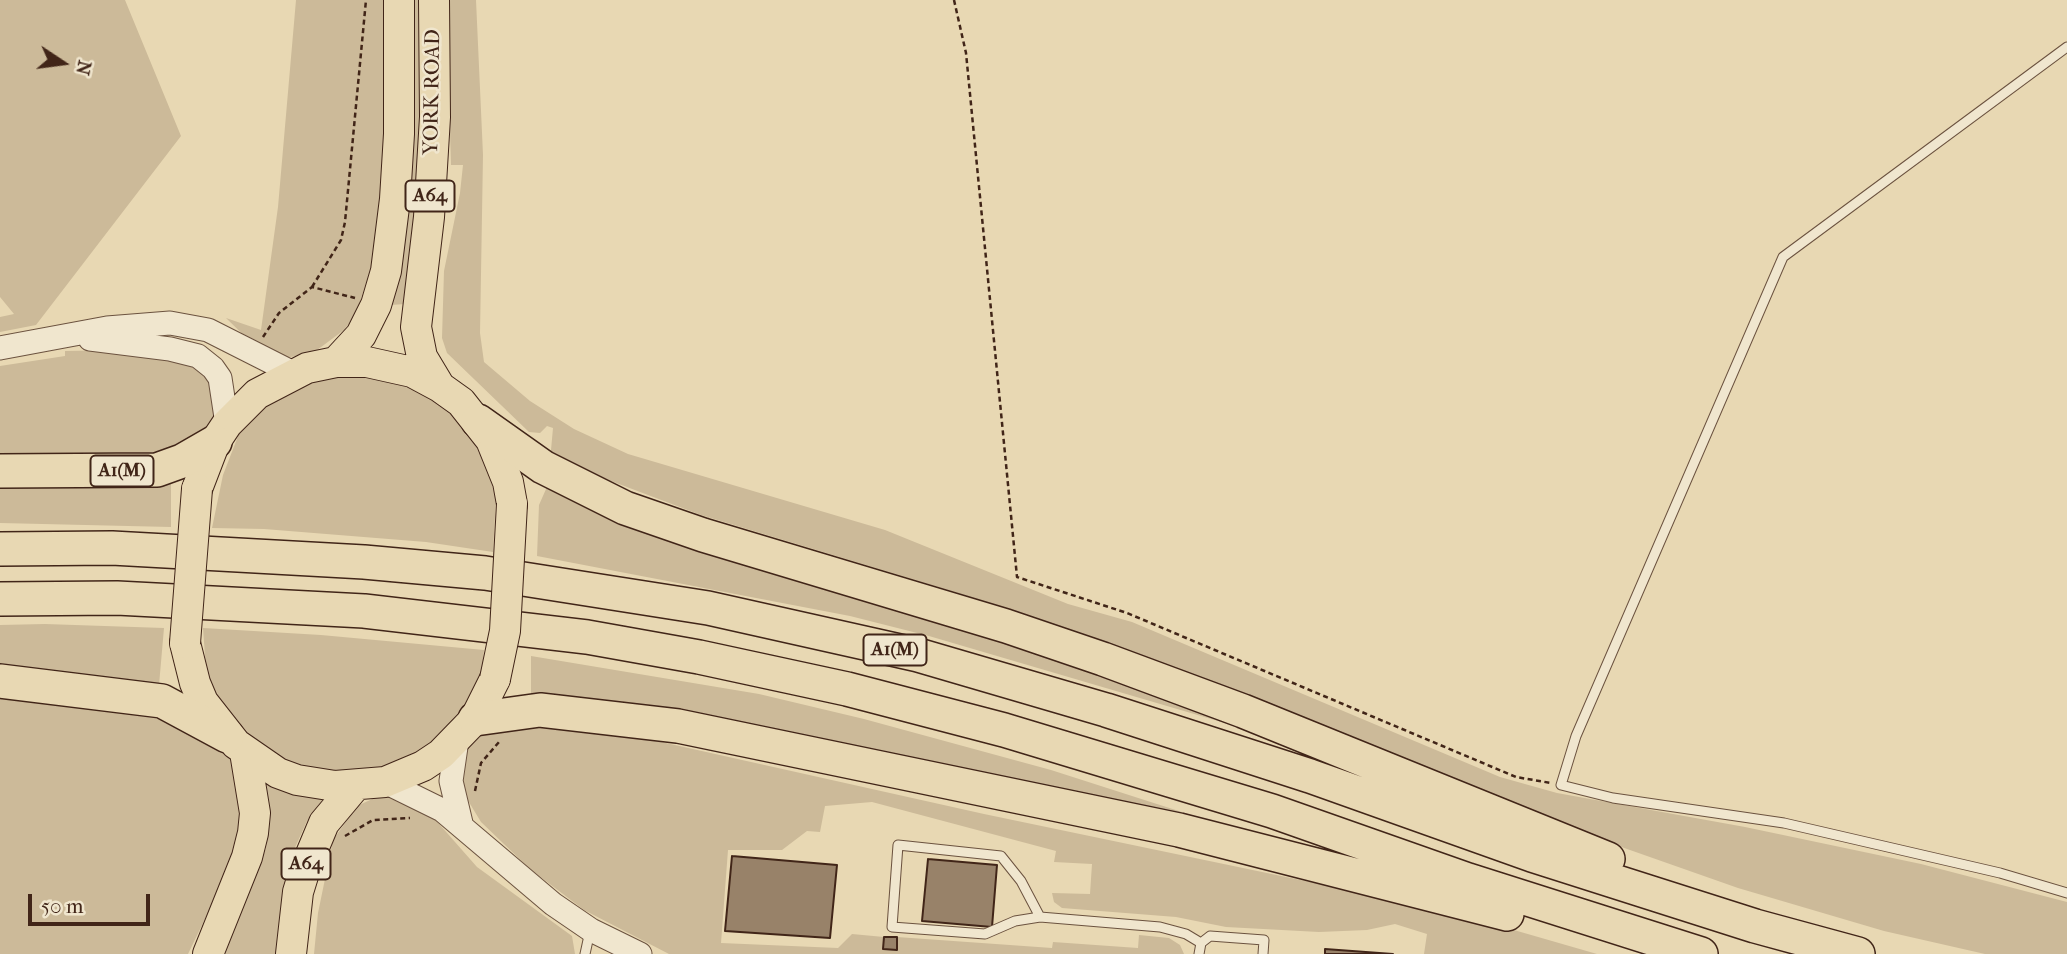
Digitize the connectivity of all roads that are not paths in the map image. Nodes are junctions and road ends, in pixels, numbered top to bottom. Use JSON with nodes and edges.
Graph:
{"nodes":[{"id":1,"x":398,"y":0,"type":"edge"},
{"id":2,"x":434,"y":0,"type":"edge"},
{"id":3,"x":2067,"y":47,"type":"edge"},
{"id":4,"x":70,"y":337,"type":"junction"},
{"id":5,"x":0,"y":348,"type":"edge"},
{"id":6,"x":336,"y":362,"type":"junction"},
{"id":7,"x":293,"y":373,"type":"junction"},
{"id":8,"x":440,"y":387,"type":"junction"},
{"id":9,"x":478,"y":421,"type":"junction"},
{"id":10,"x":221,"y":433,"type":"junction"},
{"id":11,"x":0,"y":471,"type":"edge"},
{"id":12,"x":0,"y":549,"type":"edge"},
{"id":13,"x":0,"y":599,"type":"edge"},
{"id":14,"x":0,"y":681,"type":"edge"},
{"id":15,"x":466,"y":730,"type":"junction"},
{"id":16,"x":236,"y":744,"type":"junction"},
{"id":17,"x":385,"y":782,"type":"junction"},
{"id":18,"x":355,"y":786,"type":"junction"},
{"id":19,"x":461,"y":823,"type":"junction"},
{"id":20,"x":2067,"y":893,"type":"edge"},
{"id":21,"x":1040,"y":917,"type":"junction"},
{"id":22,"x":1755,"y":926,"type":"junction"},
{"id":23,"x":591,"y":930,"type":"junction"},
{"id":24,"x":1644,"y":937,"type":"junction"},
{"id":25,"x":1201,"y":943,"type":"junction"},
{"id":26,"x":208,"y":954,"type":"edge"},
{"id":27,"x":291,"y":954,"type":"edge"},
{"id":28,"x":584,"y":954,"type":"edge"},
{"id":29,"x":640,"y":954,"type":"edge"},
{"id":30,"x":1199,"y":954,"type":"edge"},
{"id":31,"x":1263,"y":954,"type":"edge"},
{"id":32,"x":1701,"y":954,"type":"edge"},
{"id":33,"x":1858,"y":954,"type":"edge"}],
"edges":[{"from":1,"to":6,"type":"highway","name":"YORK ROAD","number":"A64"},
{"from":2,"to":8,"type":"highway","name":"YORK ROAD","number":"A64"},
{"from":3,"to":20,"type":"lane"},
{"from":4,"to":5,"type":"street"},
{"from":4,"to":7,"type":"street"},
{"from":4,"to":10,"type":"street"},
{"from":6,"to":7,"type":"highway"},
{"from":6,"to":8,"type":"highway"},
{"from":7,"to":10,"type":"highway"},
{"from":8,"to":9,"type":"highway"},
{"from":9,"to":15,"type":"highway","bridge":true},
{"from":9,"to":22,"type":"highway","number":"A1(M)"},
{"from":10,"to":11,"type":"highway","number":"A1(M)"},
{"from":10,"to":16,"type":"highway","bridge":true},
{"from":12,"to":22,"type":"highway","number":"A1(M)"},
{"from":13,"to":24,"type":"highway","number":"A1(M)"},
{"from":14,"to":16,"type":"highway"},
{"from":15,"to":17,"type":"highway"},
{"from":15,"to":19,"type":"street"},
{"from":15,"to":24,"type":"highway","number":"A1(M)"},
{"from":16,"to":18,"type":"highway"},
{"from":16,"to":26,"type":"highway","number":"A64"},
{"from":17,"to":18,"type":"highway"},
{"from":17,"to":19,"type":"street"},
{"from":18,"to":27,"type":"highway","number":"A64"},
{"from":19,"to":23,"type":"street"},
{"from":21,"to":21,"type":"lane"},
{"from":21,"to":25,"type":"lane"},
{"from":22,"to":33,"type":"highway","number":"A1(M)"},
{"from":23,"to":28,"type":"lane"},
{"from":23,"to":29,"type":"street"},
{"from":24,"to":32,"type":"highway","number":"A1(M)"},
{"from":25,"to":30,"type":"lane"},
{"from":25,"to":31,"type":"lane"}]}
